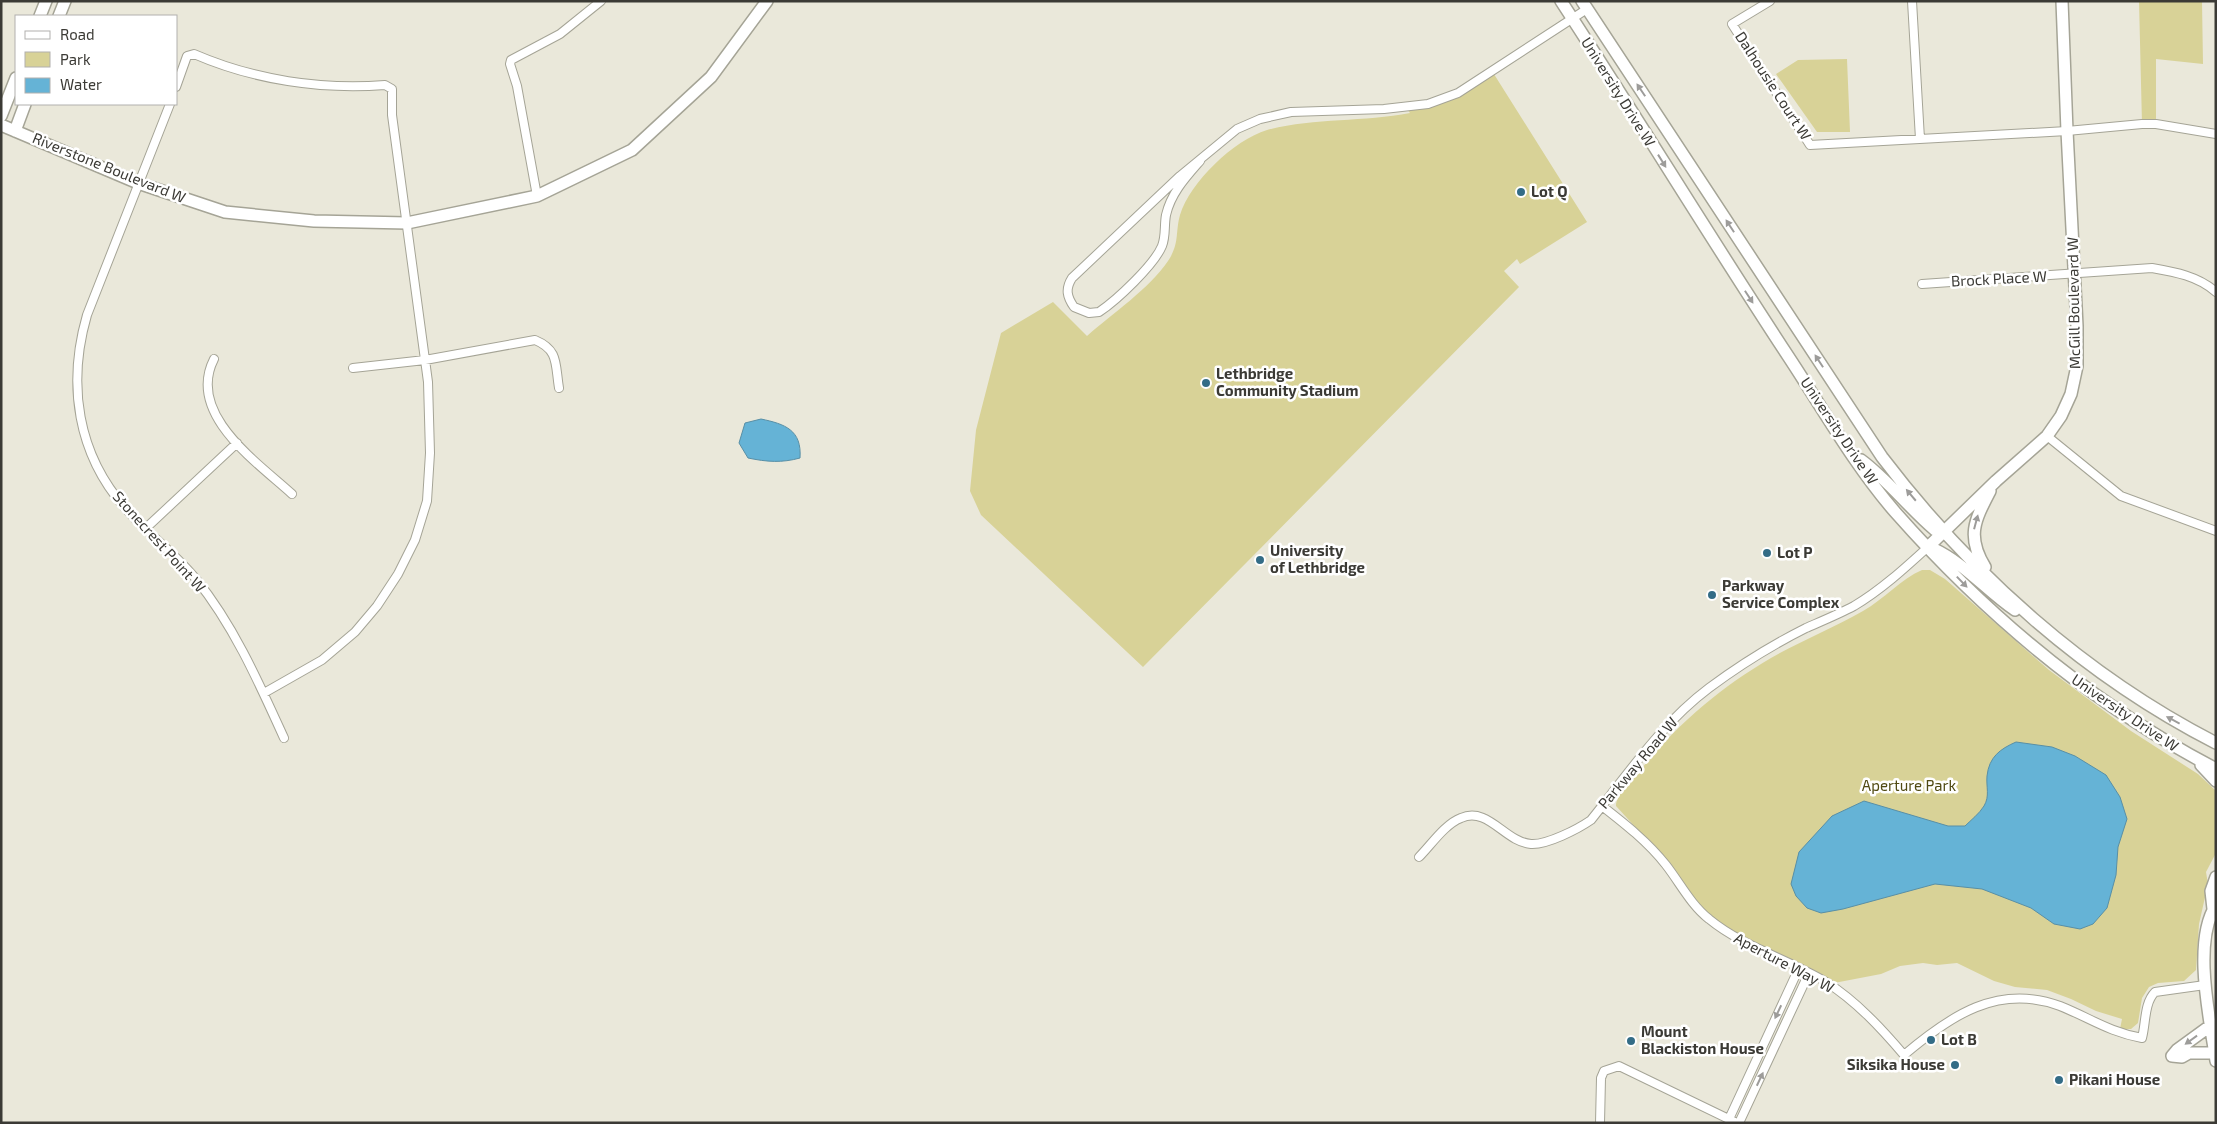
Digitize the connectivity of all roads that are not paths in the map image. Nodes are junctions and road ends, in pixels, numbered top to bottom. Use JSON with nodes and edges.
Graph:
{"nodes":[{"id":1,"x":46,"y":1,"type":"edge"},
{"id":2,"x":601,"y":1,"type":"edge"},
{"id":3,"x":767,"y":1,"type":"edge"},
{"id":4,"x":1561,"y":1,"type":"edge"},
{"id":5,"x":1770,"y":1,"type":"edge"},
{"id":6,"x":1912,"y":1,"type":"edge"},
{"id":7,"x":2062,"y":1,"type":"edge"},
{"id":8,"x":63,"y":2,"type":"edge"},
{"id":9,"x":1585,"y":5,"type":"edge"},
{"id":10,"x":40,"y":15,"type":"edge"},
{"id":11,"x":59,"y":15,"type":"edge"},
{"id":12,"x":1572,"y":18,"type":"junction"},
{"id":13,"x":15,"y":81,"type":"edge"},
{"id":14,"x":178,"y":81,"type":"edge"},
{"id":15,"x":25,"y":105,"type":"edge"},
{"id":16,"x":170,"y":105,"type":"edge"},
{"id":17,"x":1,"y":116,"type":"edge"},
{"id":18,"x":1,"y":125,"type":"edge"},
{"id":19,"x":15,"y":131,"type":"junction"},
{"id":20,"x":2066,"y":131,"type":"junction"},
{"id":21,"x":2216,"y":134,"type":"edge"},
{"id":22,"x":1920,"y":139,"type":"junction"},
{"id":23,"x":1200,"y":160,"type":"junction"},
{"id":24,"x":138,"y":183,"type":"junction"},
{"id":25,"x":537,"y":196,"type":"junction"},
{"id":26,"x":407,"y":223,"type":"junction"},
{"id":27,"x":2075,"y":275,"type":"junction"},
{"id":28,"x":1922,"y":284,"type":"dead end"},
{"id":29,"x":2216,"y":292,"type":"edge"},
{"id":30,"x":214,"y":359,"type":"dead end"},
{"id":31,"x":425,"y":360,"type":"junction"},
{"id":32,"x":353,"y":368,"type":"dead end"},
{"id":33,"x":559,"y":388,"type":"dead end"},
{"id":34,"x":2047,"y":436,"type":"junction"},
{"id":35,"x":237,"y":443,"type":"junction"},
{"id":36,"x":1852,"y":453,"type":"junction"},
{"id":37,"x":1996,"y":481,"type":"junction"},
{"id":38,"x":292,"y":494,"type":"dead end"},
{"id":39,"x":146,"y":528,"type":"junction"},
{"id":40,"x":2216,"y":531,"type":"edge"},
{"id":41,"x":1944,"y":532,"type":"junction"},
{"id":42,"x":1928,"y":547,"type":"junction"},
{"id":43,"x":1995,"y":582,"type":"junction"},
{"id":44,"x":2057,"y":639,"type":"junction"},
{"id":45,"x":264,"y":693,"type":"junction"},
{"id":46,"x":284,"y":738,"type":"dead end"},
{"id":47,"x":2216,"y":743,"type":"edge"},
{"id":48,"x":2195,"y":758,"type":"junction"},
{"id":49,"x":2216,"y":769,"type":"edge"},
{"id":50,"x":2216,"y":781,"type":"edge"},
{"id":51,"x":1602,"y":806,"type":"junction"},
{"id":52,"x":1419,"y":857,"type":"dead end"},
{"id":53,"x":2216,"y":877,"type":"edge"},
{"id":54,"x":2214,"y":907,"type":"edge"},
{"id":55,"x":1799,"y":968,"type":"junction"},
{"id":56,"x":1809,"y":973,"type":"junction"},
{"id":57,"x":2205,"y":985,"type":"junction"},
{"id":58,"x":2210,"y":1026,"type":"junction"},
{"id":59,"x":2215,"y":1057,"type":"edge"},
{"id":60,"x":1729,"y":1119,"type":"junction"},
{"id":61,"x":1600,"y":1123,"type":"edge"},
{"id":62,"x":1738,"y":1123,"type":"edge"}],
"edges":[{"from":1,"to":10,"type":"main road"},
{"from":2,"to":25,"type":"street"},
{"from":3,"to":25,"type":"main road","name":"Riverstone Boulevard W"},
{"from":4,"to":12,"type":"main road","name":"University Drive W"},
{"from":5,"to":22,"type":"street","name":"Dalhousie Court W"},
{"from":6,"to":22,"type":"street"},
{"from":7,"to":20,"type":"main road","name":"McGill Boulevard W"},
{"from":8,"to":11,"type":"main road"},
{"from":9,"to":12,"type":"street"},
{"from":41,"to":9,"type":"main road","name":"University Drive W","one_way":true},
{"from":12,"to":23,"type":"street"},
{"from":12,"to":36,"type":"main road","name":"University Drive W","one_way":true},
{"from":13,"to":17,"type":"main road"},
{"from":14,"to":26,"type":"street"},
{"from":15,"to":19,"type":"main road"},
{"from":16,"to":24,"type":"street","name":"Stonecrest Point W"},
{"from":18,"to":19,"type":"main road","name":"Riverstone Boulevard W"},
{"from":19,"to":24,"type":"main road","name":"Riverstone Boulevard W"},
{"from":20,"to":21,"type":"street","name":"Dalhousie Court W"},
{"from":20,"to":22,"type":"street","name":"Dalhousie Court W"},
{"from":20,"to":27,"type":"main road","name":"McGill Boulevard W"},
{"from":23,"to":23,"type":"street"},
{"from":24,"to":26,"type":"main road","name":"Riverstone Boulevard W"},
{"from":24,"to":39,"type":"street","name":"Stonecrest Point W"},
{"from":25,"to":26,"type":"main road","name":"Riverstone Boulevard W"},
{"from":26,"to":31,"type":"street"},
{"from":27,"to":28,"type":"street","name":"Brock Place W"},
{"from":27,"to":29,"type":"street","name":"Brock Place W"},
{"from":27,"to":34,"type":"main road","name":"McGill Boulevard W"},
{"from":30,"to":35,"type":"street"},
{"from":31,"to":32,"type":"street"},
{"from":31,"to":33,"type":"street"},
{"from":31,"to":45,"type":"street"},
{"from":34,"to":37,"type":"main road","name":"McGill Boulevard W"},
{"from":34,"to":40,"type":"street"},
{"from":35,"to":38,"type":"street"},
{"from":35,"to":39,"type":"street"},
{"from":36,"to":41,"type":"main road"},
{"from":36,"to":42,"type":"main road","name":"University Drive W"},
{"from":37,"to":41,"type":"main road","name":"McGill Boulevard W"},
{"from":43,"to":37,"type":"main road","one_way":true},
{"from":39,"to":45,"type":"street","name":"Stonecrest Point W"},
{"from":41,"to":42,"type":"main road","name":"McGill Boulevard W"},
{"from":41,"to":43,"type":"main road","name":"University Drive W"},
{"from":42,"to":44,"type":"main road"},
{"from":42,"to":48,"type":"main road","name":"University Drive W","one_way":true},
{"from":42,"to":51,"type":"street","name":"Parkway Road W"},
{"from":43,"to":44,"type":"main road","name":"University Drive W"},
{"from":47,"to":44,"type":"main road","name":"University Drive W","one_way":true},
{"from":45,"to":46,"type":"street","name":"Stonecrest Point W"},
{"from":48,"to":49,"type":"main road","name":"University Drive W"},
{"from":48,"to":50,"type":"main road"},
{"from":51,"to":52,"type":"street","name":"Parkway Road W"},
{"from":51,"to":55,"type":"street","name":"Aperture Way W"},
{"from":53,"to":54,"type":"main road"},
{"from":54,"to":57,"type":"main road"},
{"from":55,"to":56,"type":"street","name":"Aperture Way W"},
{"from":55,"to":60,"type":"street","one_way":true},
{"from":56,"to":57,"type":"street","name":"Aperture Way W"},
{"from":62,"to":56,"type":"street","one_way":true},
{"from":57,"to":58,"type":"main road"},
{"from":58,"to":59,"type":"main road"},
{"from":58,"to":59,"type":"main road","one_way":true},
{"from":60,"to":61,"type":"street"},
{"from":60,"to":62,"type":"street"}]}
